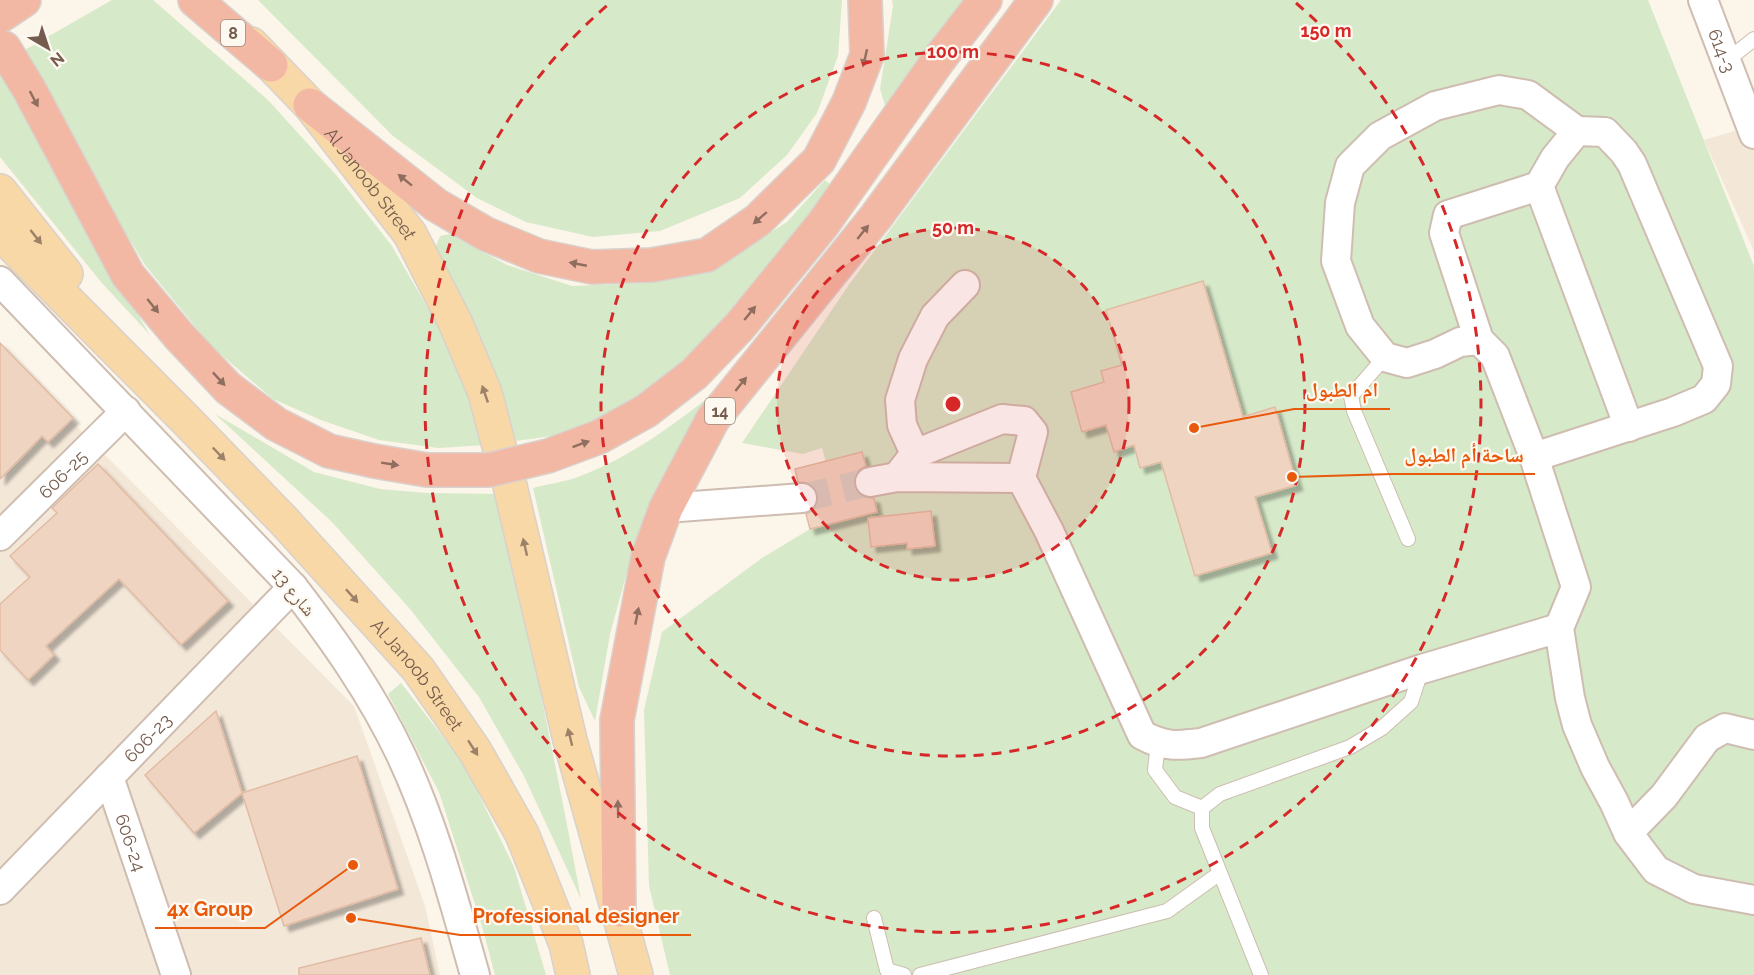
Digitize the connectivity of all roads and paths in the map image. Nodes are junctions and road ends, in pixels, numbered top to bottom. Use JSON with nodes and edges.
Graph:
{"nodes":[{"id":1,"x":24,"y":0,"type":"edge"},
{"id":2,"x":195,"y":0,"type":"edge"},
{"id":3,"x":212,"y":0,"type":"edge"},
{"id":4,"x":866,"y":0,"type":"edge"},
{"id":5,"x":985,"y":0,"type":"edge"},
{"id":6,"x":1036,"y":0,"type":"edge"},
{"id":7,"x":1703,"y":0,"type":"edge"},
{"id":8,"x":0,"y":15,"type":"edge"},
{"id":9,"x":1754,"y":39,"type":"edge"},
{"id":10,"x":4,"y":48,"type":"dead end"},
{"id":11,"x":1726,"y":61,"type":"junction"},
{"id":12,"x":271,"y":65,"type":"junction"},
{"id":13,"x":310,"y":105,"type":"junction"},
{"id":14,"x":1752,"y":125,"type":"edge"},
{"id":15,"x":1577,"y":131,"type":"junction"},
{"id":16,"x":1539,"y":186,"type":"junction"},
{"id":17,"x":0,"y":191,"type":"edge"},
{"id":18,"x":0,"y":233,"type":"edge"},
{"id":19,"x":0,"y":281,"type":"edge"},
{"id":20,"x":965,"y":285,"type":"dead end"},
{"id":21,"x":1479,"y":340,"type":"junction"},
{"id":22,"x":1385,"y":357,"type":"junction"},
{"id":23,"x":126,"y":411,"type":"junction"},
{"id":24,"x":186,"y":420,"type":"junction"},
{"id":25,"x":1629,"y":427,"type":"junction"},
{"id":26,"x":501,"y":450,"type":"dead end"},
{"id":27,"x":915,"y":454,"type":"junction"},
{"id":28,"x":1534,"y":458,"type":"junction"},
{"id":29,"x":1021,"y":478,"type":"junction"},
{"id":30,"x":510,"y":486,"type":"dead end"},
{"id":31,"x":802,"y":498,"type":"tunnel mouth"},
{"id":32,"x":666,"y":508,"type":"junction"},
{"id":33,"x":0,"y":536,"type":"edge"},
{"id":34,"x":1408,"y":539,"type":"dead end"},
{"id":35,"x":293,"y":587,"type":"junction"},
{"id":36,"x":1558,"y":628,"type":"junction"},
{"id":37,"x":1422,"y":669,"type":"junction"},
{"id":38,"x":1754,"y":735,"type":"edge"},
{"id":39,"x":1158,"y":743,"type":"junction"},
{"id":40,"x":109,"y":777,"type":"junction"},
{"id":41,"x":1202,"y":808,"type":"junction"},
{"id":42,"x":1628,"y":833,"type":"junction"},
{"id":43,"x":1220,"y":873,"type":"junction"},
{"id":44,"x":0,"y":890,"type":"edge"},
{"id":45,"x":1754,"y":900,"type":"edge"},
{"id":46,"x":620,"y":910,"type":"junction"},
{"id":47,"x":874,"y":918,"type":"dead end"},
{"id":48,"x":176,"y":975,"type":"edge"},
{"id":49,"x":475,"y":975,"type":"edge"},
{"id":50,"x":573,"y":975,"type":"edge"},
{"id":51,"x":636,"y":975,"type":"edge"},
{"id":52,"x":904,"y":975,"type":"edge"},
{"id":53,"x":920,"y":975,"type":"edge"},
{"id":54,"x":1261,"y":975,"type":"edge"}],
"edges":[{"from":1,"to":8,"type":"highway"},
{"from":2,"to":12,"type":"highway","number":"8"},
{"from":3,"to":12,"type":"main road","name":"Al Janoob Street"},
{"from":4,"to":13,"type":"highway","one_way":true},
{"from":10,"to":5,"type":"highway","one_way":true,"bridge":true},
{"from":32,"to":6,"type":"highway","number":"14","one_way":true},
{"from":7,"to":11,"type":"street","name":"614-3"},
{"from":9,"to":11,"type":"lane"},
{"from":11,"to":14,"type":"street","name":"614-3"},
{"from":12,"to":13,"type":"main road","name":"Al Janoob Street"},
{"from":26,"to":13,"type":"main road","name":"Al Janoob Street","one_way":true},
{"from":15,"to":16,"type":"street"},
{"from":15,"to":22,"type":"street"},
{"from":15,"to":25,"type":"street"},
{"from":16,"to":21,"type":"street"},
{"from":16,"to":25,"type":"street"},
{"from":17,"to":24,"type":"main road","name":"Al Janoob Street","one_way":true},
{"from":18,"to":24,"type":"main road","name":"Al Janoob Street"},
{"from":19,"to":23,"type":"street","name":"شارع 13"},
{"from":20,"to":27,"type":"street"},
{"from":21,"to":22,"type":"street"},
{"from":21,"to":28,"type":"street"},
{"from":22,"to":34,"type":"lane"},
{"from":23,"to":33,"type":"street","name":"606-25"},
{"from":23,"to":35,"type":"street","name":"شارع 13"},
{"from":24,"to":50,"type":"main road","name":"Al Janoob Street","one_way":true},
{"from":25,"to":28,"type":"street"},
{"from":27,"to":29,"type":"street"},
{"from":27,"to":29,"type":"street"},
{"from":28,"to":36,"type":"street"},
{"from":29,"to":39,"type":"street"},
{"from":46,"to":30,"type":"main road","one_way":true},
{"from":31,"to":32,"type":"street"},
{"from":46,"to":32,"type":"highway","number":"14","one_way":true},
{"from":35,"to":40,"type":"street","name":"606-23"},
{"from":35,"to":49,"type":"street","name":"شارع 13"},
{"from":36,"to":37,"type":"street"},
{"from":36,"to":42,"type":"street"},
{"from":37,"to":39,"type":"street"},
{"from":37,"to":41,"type":"lane"},
{"from":38,"to":42,"type":"street"},
{"from":39,"to":41,"type":"lane"},
{"from":40,"to":44,"type":"street","name":"606-23"},
{"from":40,"to":48,"type":"street","name":"606-24"},
{"from":41,"to":43,"type":"lane"},
{"from":42,"to":45,"type":"street"},
{"from":43,"to":53,"type":"lane"},
{"from":43,"to":54,"type":"lane"},
{"from":46,"to":51,"type":"main road"},
{"from":47,"to":52,"type":"lane"}]}
